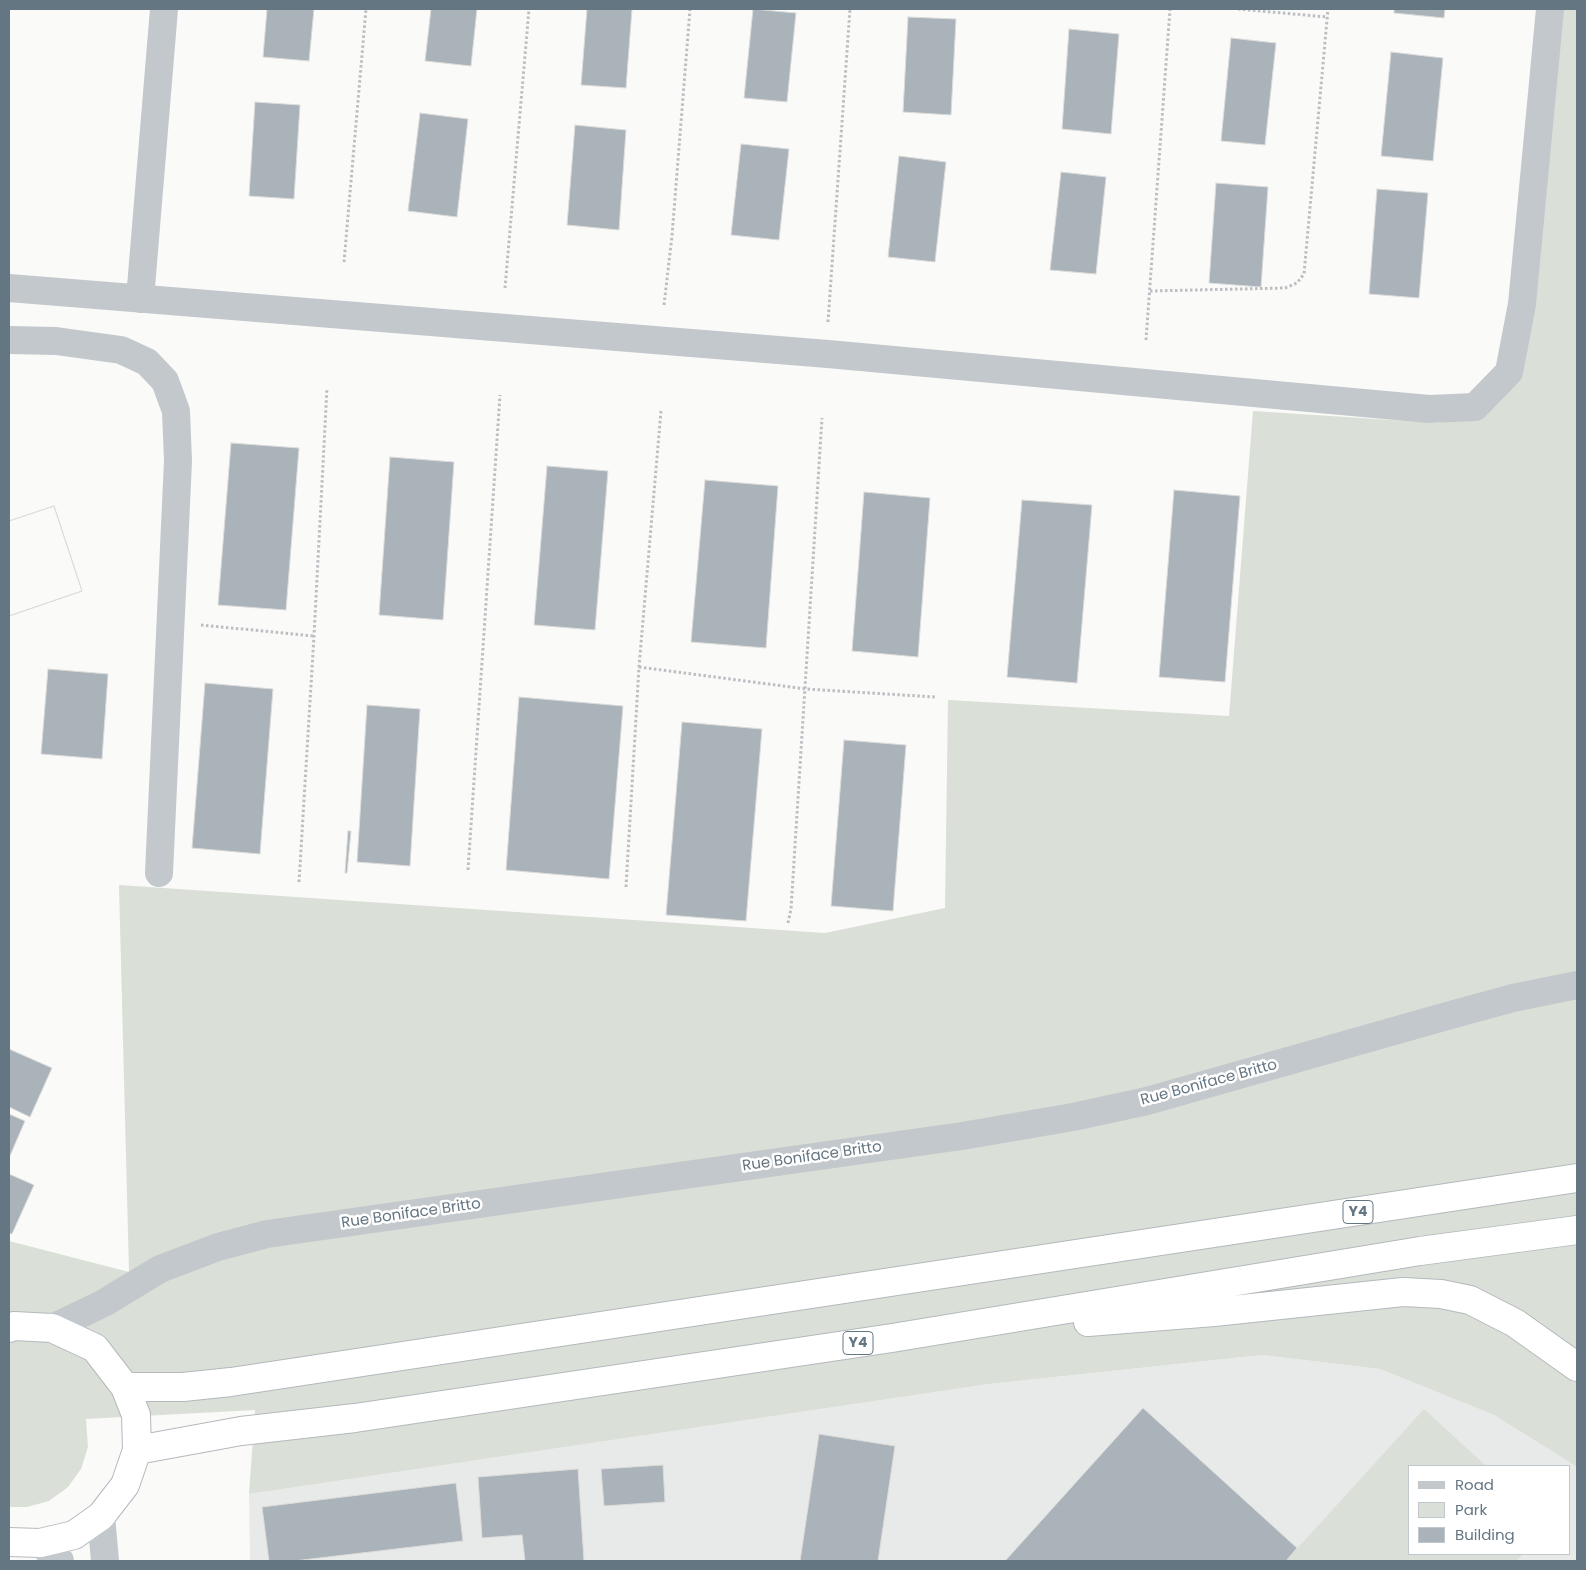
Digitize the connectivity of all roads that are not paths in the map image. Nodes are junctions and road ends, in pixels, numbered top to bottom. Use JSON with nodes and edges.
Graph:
{"nodes":[{"id":1,"x":164,"y":9,"type":"edge"},
{"id":2,"x":1550,"y":9,"type":"edge"},
{"id":3,"x":9,"y":288,"type":"edge"},
{"id":4,"x":140,"y":299,"type":"junction"},
{"id":5,"x":9,"y":340,"type":"edge"},
{"id":6,"x":160,"y":873,"type":"dead end"},
{"id":7,"x":1577,"y":984,"type":"edge"},
{"id":8,"x":1577,"y":1178,"type":"edge"},
{"id":9,"x":1577,"y":1230,"type":"edge"},
{"id":10,"x":9,"y":1328,"type":"edge"},
{"id":11,"x":52,"y":1328,"type":"junction"},
{"id":12,"x":892,"y":1338,"type":"junction"},
{"id":13,"x":1577,"y":1367,"type":"edge"},
{"id":14,"x":125,"y":1386,"type":"junction"},
{"id":15,"x":137,"y":1450,"type":"junction"},
{"id":16,"x":102,"y":1516,"type":"junction"},
{"id":17,"x":9,"y":1542,"type":"edge"},
{"id":18,"x":40,"y":1543,"type":"junction"},
{"id":19,"x":60,"y":1561,"type":"edge"},
{"id":20,"x":105,"y":1561,"type":"edge"}],
"edges":[{"from":1,"to":4,"type":"street"},
{"from":2,"to":4,"type":"street"},
{"from":3,"to":4,"type":"street"},
{"from":5,"to":6,"type":"street"},
{"from":7,"to":11,"type":"street","name":"Rue Boniface Britto"},
{"from":8,"to":14,"type":"highway","number":"Y4"},
{"from":9,"to":12,"type":"highway","number":"Y4"},
{"from":10,"to":11,"type":"highway"},
{"from":11,"to":14,"type":"highway"},
{"from":12,"to":13,"type":"highway"},
{"from":12,"to":15,"type":"highway","number":"Y4"},
{"from":14,"to":15,"type":"highway"},
{"from":15,"to":16,"type":"highway"},
{"from":16,"to":18,"type":"highway"},
{"from":16,"to":20,"type":"street"},
{"from":17,"to":18,"type":"highway"},
{"from":18,"to":19,"type":"street"}]}
